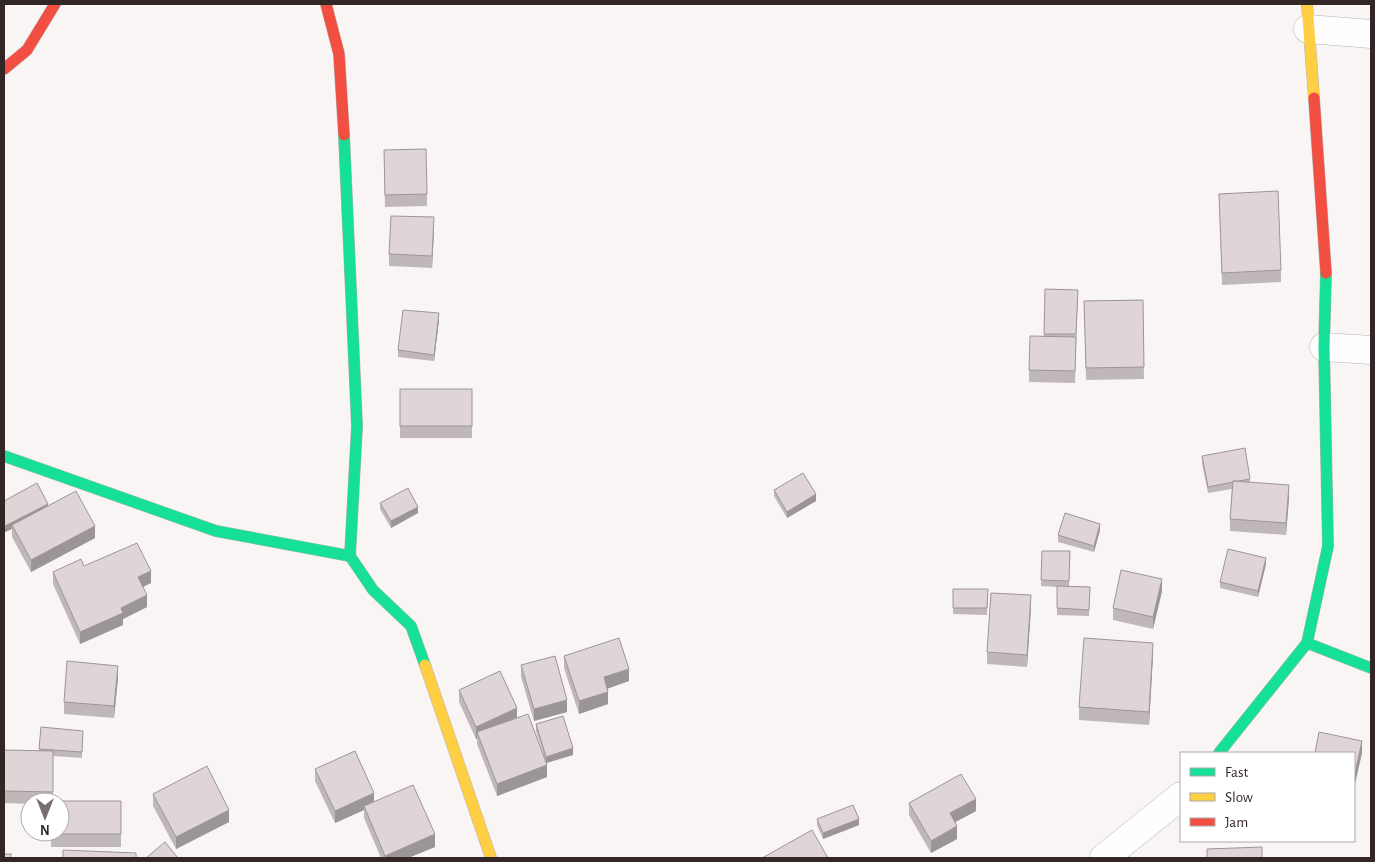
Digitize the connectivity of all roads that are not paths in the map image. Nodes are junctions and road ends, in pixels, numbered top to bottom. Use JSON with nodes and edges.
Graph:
{"nodes":[{"id":1,"x":55,"y":4,"type":"edge"},
{"id":2,"x":326,"y":4,"type":"edge"},
{"id":3,"x":1308,"y":16,"type":"edge"},
{"id":4,"x":1371,"y":34,"type":"edge"},
{"id":5,"x":4,"y":69,"type":"edge"},
{"id":6,"x":1324,"y":347,"type":"junction"},
{"id":7,"x":1371,"y":350,"type":"edge"},
{"id":8,"x":4,"y":456,"type":"edge"},
{"id":9,"x":350,"y":556,"type":"junction"},
{"id":10,"x":1307,"y":643,"type":"junction"},
{"id":11,"x":1371,"y":668,"type":"edge"},
{"id":12,"x":1220,"y":752,"type":"edge"},
{"id":13,"x":1180,"y":797,"type":"edge"},
{"id":14,"x":491,"y":858,"type":"edge"},
{"id":15,"x":1104,"y":858,"type":"edge"}],
"edges":[{"from":1,"to":5,"type":"street"},
{"from":2,"to":9,"type":"street"},
{"from":3,"to":4,"type":"street"},
{"from":3,"to":6,"type":"street"},
{"from":6,"to":7,"type":"street"},
{"from":6,"to":10,"type":"street"},
{"from":8,"to":9,"type":"street"},
{"from":9,"to":14,"type":"street"},
{"from":10,"to":11,"type":"street"},
{"from":10,"to":12,"type":"street"},
{"from":13,"to":15,"type":"street"}]}
